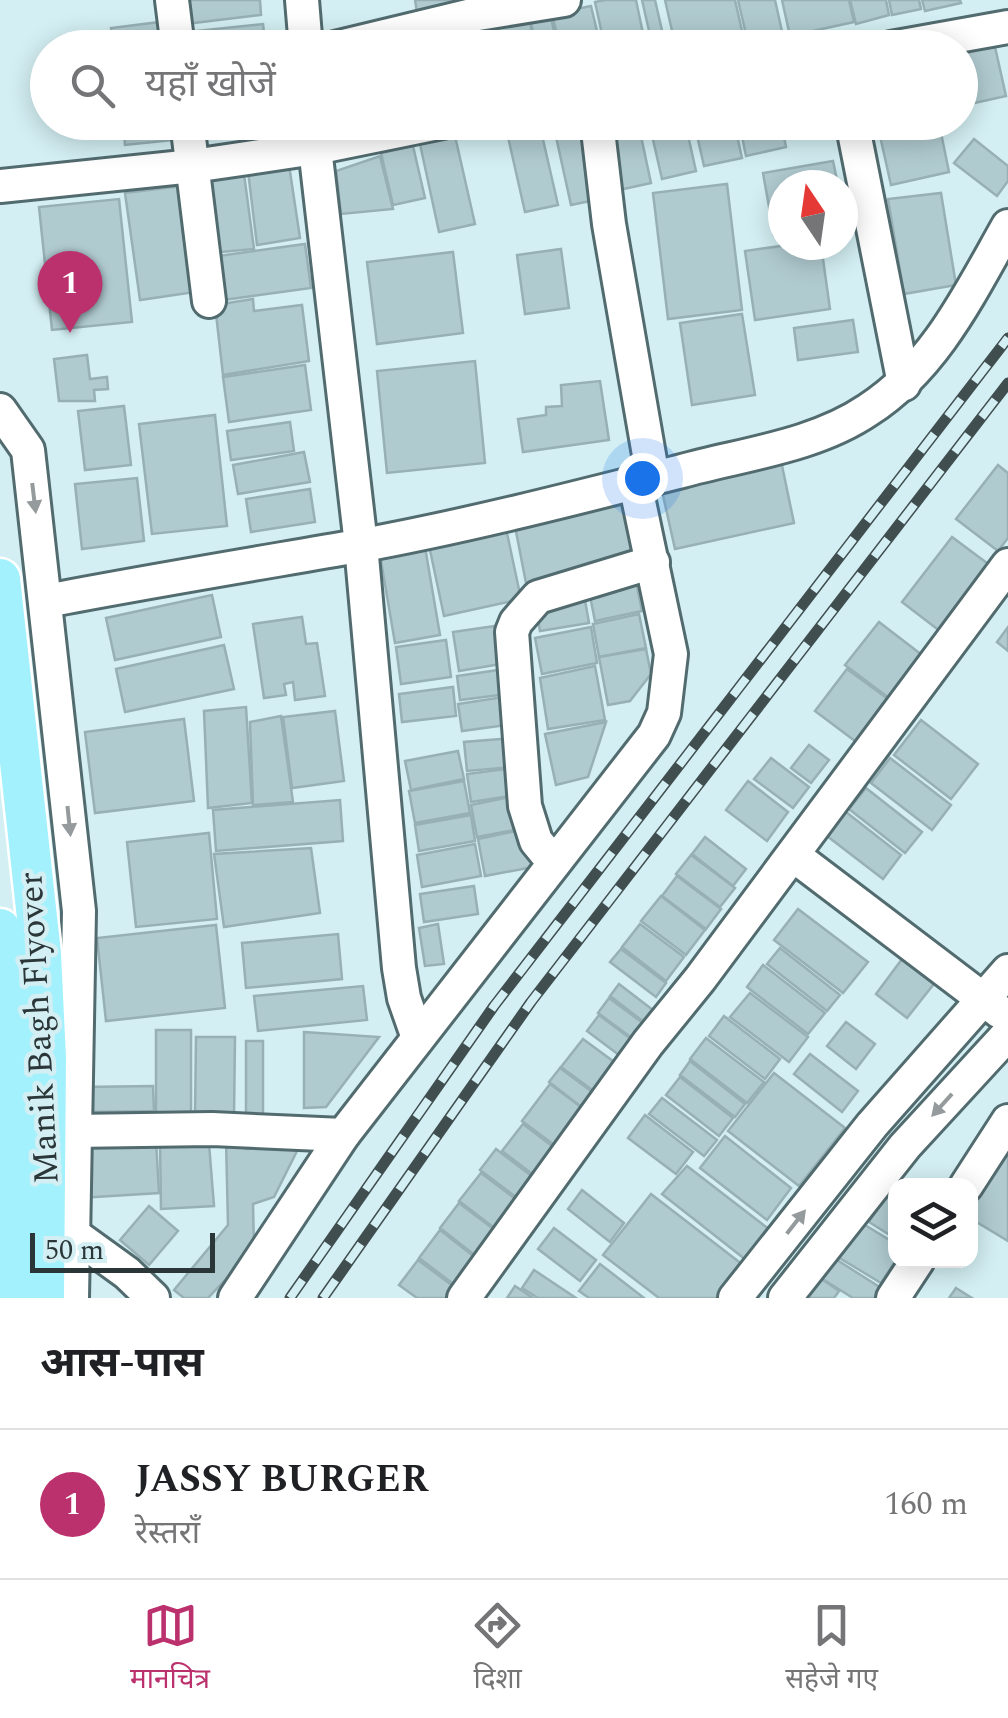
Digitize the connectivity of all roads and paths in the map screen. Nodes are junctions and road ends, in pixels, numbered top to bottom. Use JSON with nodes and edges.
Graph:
{"nodes":[{"id":1,"x":172,"y":0,"type":"edge"},
{"id":2,"x":302,"y":0,"type":"edge"},
{"id":3,"x":564,"y":0,"type":"edge"},
{"id":4,"x":1008,"y":27,"type":"edge"},
{"id":5,"x":176,"y":30,"type":"edge"},
{"id":6,"x":304,"y":30,"type":"edge"},
{"id":7,"x":409,"y":30,"type":"edge"},
{"id":8,"x":978,"y":32,"type":"edge"},
{"id":9,"x":190,"y":140,"type":"edge"},
{"id":10,"x":294,"y":140,"type":"edge"},
{"id":11,"x":315,"y":140,"type":"edge"},
{"id":12,"x":599,"y":140,"type":"edge"},
{"id":13,"x":856,"y":140,"type":"edge"},
{"id":14,"x":193,"y":166,"type":"junction"},
{"id":15,"x":0,"y":186,"type":"edge"},
{"id":16,"x":1008,"y":226,"type":"edge"},
{"id":17,"x":209,"y":301,"type":"dead end"},
{"id":18,"x":904,"y":384,"type":"junction"},
{"id":19,"x":0,"y":410,"type":"edge"},
{"id":20,"x":644,"y":481,"type":"junction"},
{"id":21,"x":361,"y":545,"type":"junction"},
{"id":22,"x":653,"y":562,"type":"junction"},
{"id":23,"x":1008,"y":565,"type":"edge"},
{"id":24,"x":0,"y":579,"type":"edge"},
{"id":25,"x":46,"y":601,"type":"junction"},
{"id":26,"x":793,"y":855,"type":"junction"},
{"id":27,"x":554,"y":863,"type":"junction"},
{"id":28,"x":0,"y":929,"type":"edge"},
{"id":29,"x":1008,"y":971,"type":"edge"},
{"id":30,"x":995,"y":1008,"type":"edge"},
{"id":31,"x":418,"y":1038,"type":"junction"},
{"id":32,"x":1001,"y":1055,"type":"edge"},
{"id":33,"x":1008,"y":1120,"type":"edge"},
{"id":34,"x":72,"y":1131,"type":"junction"},
{"id":35,"x":343,"y":1134,"type":"junction"},
{"id":36,"x":971,"y":1178,"type":"edge"},
{"id":37,"x":73,"y":1234,"type":"junction"},
{"id":38,"x":913,"y":1268,"type":"edge"},
{"id":39,"x":11,"y":1298,"type":"edge"},
{"id":40,"x":44,"y":1298,"type":"edge"},
{"id":41,"x":72,"y":1298,"type":"edge"},
{"id":42,"x":153,"y":1298,"type":"edge"},
{"id":43,"x":236,"y":1298,"type":"edge"},
{"id":44,"x":464,"y":1298,"type":"edge"},
{"id":45,"x":735,"y":1298,"type":"edge"},
{"id":46,"x":785,"y":1298,"type":"edge"},
{"id":47,"x":893,"y":1298,"type":"edge"}],
"edges":[{"from":1,"to":5,"type":"street"},
{"from":2,"to":6,"type":"street"},
{"from":3,"to":7,"type":"street"},
{"from":4,"to":8,"type":"street"},
{"from":9,"to":14,"type":"street"},
{"from":10,"to":14,"type":"street"},
{"from":11,"to":21,"type":"street"},
{"from":12,"to":20,"type":"street"},
{"from":13,"to":18,"type":"street"},
{"from":14,"to":15,"type":"street"},
{"from":14,"to":17,"type":"street"},
{"from":16,"to":18,"type":"street"},
{"from":18,"to":20,"type":"street"},
{"from":19,"to":25,"type":"street","one_way":true},
{"from":20,"to":21,"type":"street"},
{"from":20,"to":22,"type":"street"},
{"from":21,"to":25,"type":"street"},
{"from":21,"to":31,"type":"street"},
{"from":22,"to":27,"type":"street"},
{"from":22,"to":27,"type":"street"},
{"from":23,"to":26,"type":"street"},
{"from":24,"to":40,"type":"main road","name":"Manik Bagh Flyover"},
{"from":25,"to":34,"type":"street","one_way":true},
{"from":26,"to":30,"type":"street"},
{"from":26,"to":44,"type":"street"},
{"from":27,"to":31,"type":"street"},
{"from":28,"to":39,"type":"main road","name":"Manik Bagh Flyover"},
{"from":29,"to":30,"type":"street"},
{"from":45,"to":30,"type":"street","one_way":true},
{"from":31,"to":35,"type":"street"},
{"from":32,"to":46,"type":"street","one_way":true},
{"from":33,"to":36,"type":"street"},
{"from":34,"to":35,"type":"street"},
{"from":34,"to":37,"type":"street"},
{"from":35,"to":43,"type":"street"},
{"from":37,"to":41,"type":"street"},
{"from":37,"to":42,"type":"street"},
{"from":38,"to":47,"type":"street"}]}
